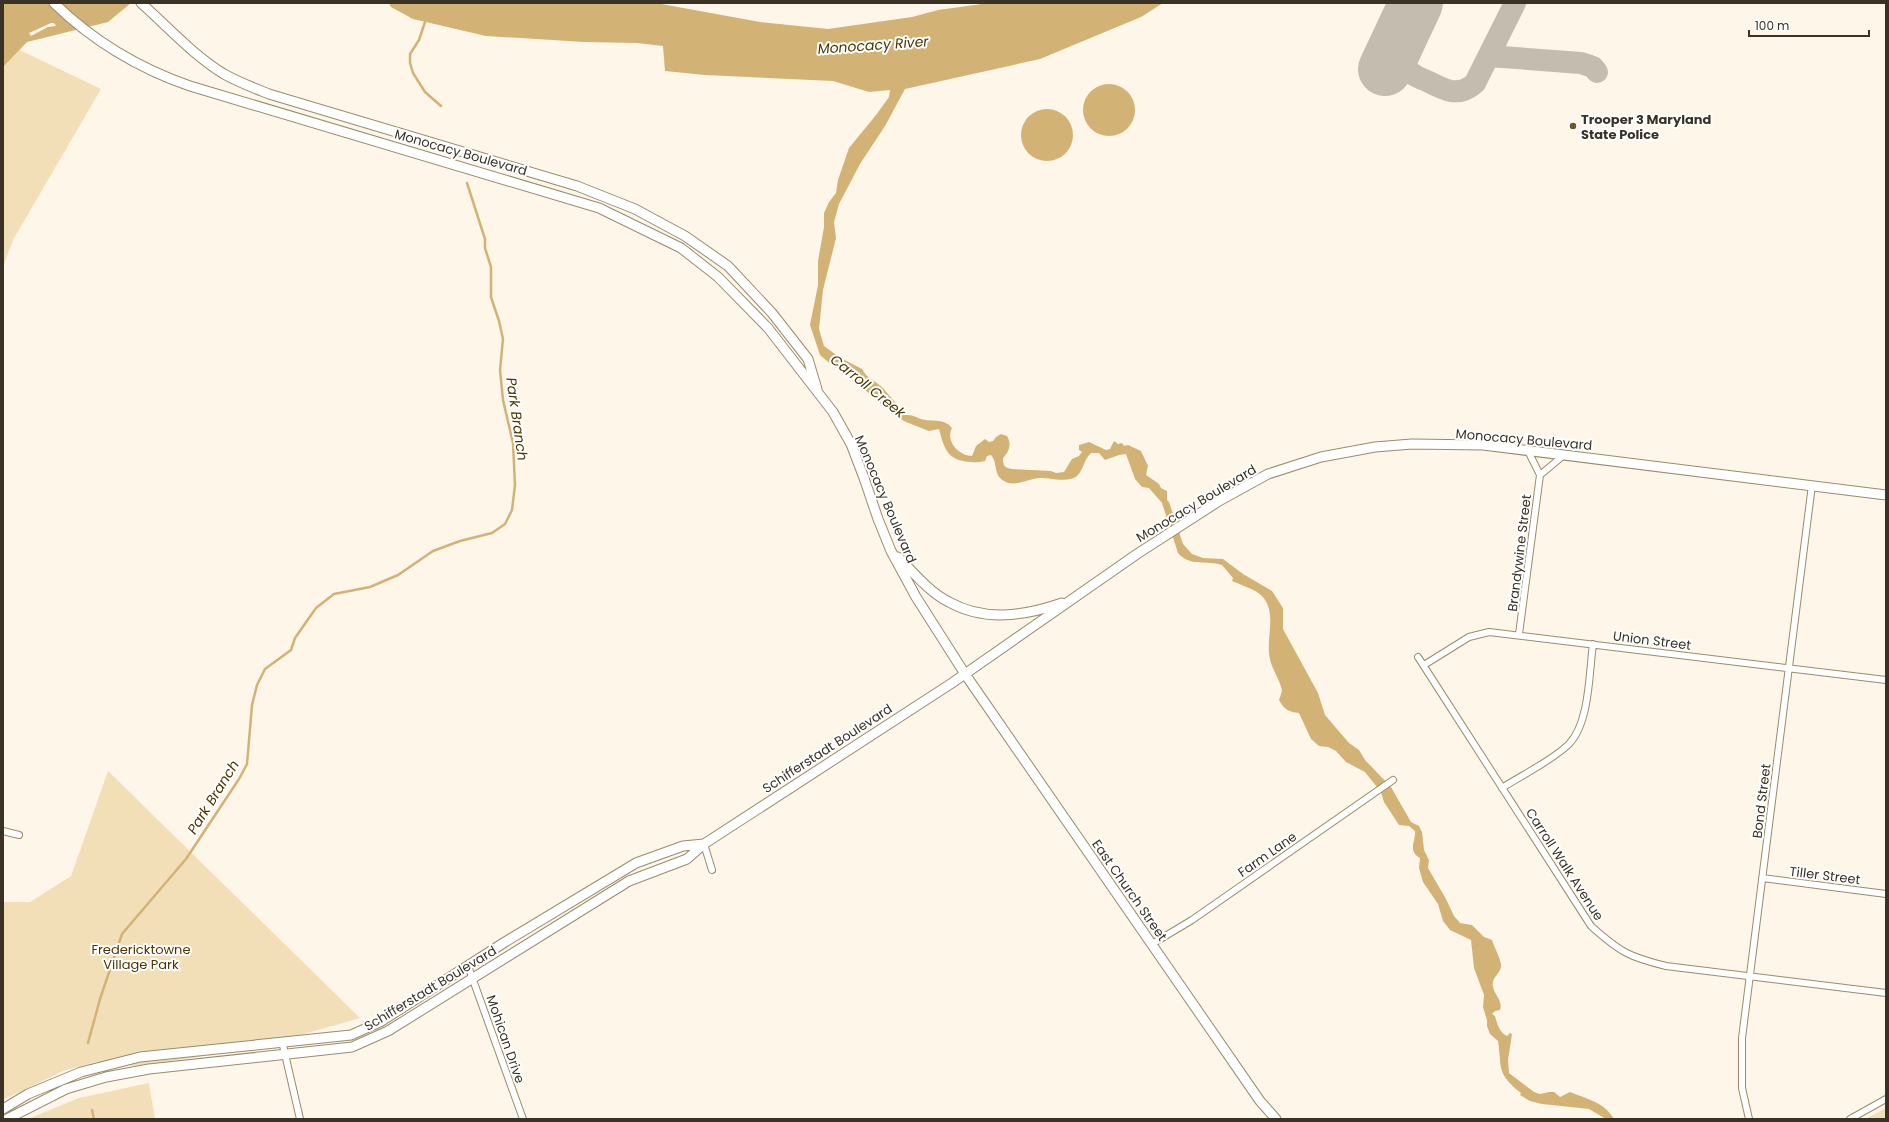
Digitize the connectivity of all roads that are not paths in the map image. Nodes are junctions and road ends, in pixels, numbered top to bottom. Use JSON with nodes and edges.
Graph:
{"nodes":[{"id":1,"x":54,"y":3,"type":"edge"},
{"id":2,"x":141,"y":3,"type":"edge"},
{"id":3,"x":818,"y":392,"type":"junction"},
{"id":4,"x":1528,"y":451,"type":"junction"},
{"id":5,"x":1564,"y":455,"type":"junction"},
{"id":6,"x":1540,"y":475,"type":"junction"},
{"id":7,"x":1812,"y":485,"type":"junction"},
{"id":8,"x":1886,"y":495,"type":"edge"},
{"id":9,"x":891,"y":551,"type":"junction"},
{"id":10,"x":1071,"y":600,"type":"junction"},
{"id":11,"x":1519,"y":634,"type":"junction"},
{"id":12,"x":1593,"y":644,"type":"junction"},
{"id":13,"x":1418,"y":658,"type":"dead end"},
{"id":14,"x":1424,"y":665,"type":"junction"},
{"id":15,"x":1788,"y":668,"type":"junction"},
{"id":16,"x":965,"y":674,"type":"junction"},
{"id":17,"x":1886,"y":680,"type":"edge"},
{"id":18,"x":1393,"y":780,"type":"dead end"},
{"id":19,"x":1502,"y":788,"type":"junction"},
{"id":20,"x":3,"y":831,"type":"edge"},
{"id":21,"x":20,"y":835,"type":"dead end"},
{"id":22,"x":704,"y":844,"type":"junction"},
{"id":23,"x":712,"y":870,"type":"dead end"},
{"id":24,"x":1762,"y":878,"type":"junction"},
{"id":25,"x":1886,"y":894,"type":"edge"},
{"id":26,"x":1152,"y":944,"type":"junction"},
{"id":27,"x":468,"y":966,"type":"junction"},
{"id":28,"x":1750,"y":976,"type":"junction"},
{"id":29,"x":473,"y":978,"type":"junction"},
{"id":30,"x":1886,"y":993,"type":"edge"},
{"id":31,"x":282,"y":1041,"type":"junction"},
{"id":32,"x":286,"y":1055,"type":"junction"},
{"id":33,"x":1886,"y":1099,"type":"edge"},
{"id":34,"x":3,"y":1109,"type":"edge"},
{"id":35,"x":7,"y":1119,"type":"edge"},
{"id":36,"x":300,"y":1119,"type":"edge"},
{"id":37,"x":523,"y":1119,"type":"edge"},
{"id":38,"x":1276,"y":1119,"type":"edge"},
{"id":39,"x":1749,"y":1119,"type":"edge"},
{"id":40,"x":1850,"y":1119,"type":"edge"}],
"edges":[{"from":1,"to":3,"type":"main road","name":"Monocacy Boulevard"},
{"from":2,"to":3,"type":"main road","name":"Monocacy Boulevard"},
{"from":3,"to":9,"type":"main road","name":"Monocacy Boulevard"},
{"from":4,"to":5,"type":"main road","name":"Monocacy Boulevard"},
{"from":4,"to":6,"type":"street"},
{"from":4,"to":10,"type":"main road","name":"Monocacy Boulevard"},
{"from":5,"to":6,"type":"street"},
{"from":5,"to":7,"type":"main road","name":"Monocacy Boulevard"},
{"from":6,"to":11,"type":"street","name":"Brandywine Street"},
{"from":7,"to":8,"type":"main road","name":"Monocacy Boulevard"},
{"from":7,"to":15,"type":"street","name":"Bond Street"},
{"from":9,"to":10,"type":"main road"},
{"from":9,"to":16,"type":"main road","name":"Monocacy Boulevard"},
{"from":10,"to":16,"type":"main road","name":"Monocacy Boulevard"},
{"from":11,"to":12,"type":"street","name":"Union Street"},
{"from":11,"to":14,"type":"street","name":"Union Street"},
{"from":12,"to":15,"type":"street","name":"Union Street"},
{"from":12,"to":19,"type":"street"},
{"from":13,"to":14,"type":"street","name":"Carroll Walk Avenue"},
{"from":14,"to":19,"type":"street","name":"Carroll Walk Avenue"},
{"from":15,"to":17,"type":"street","name":"Union Street"},
{"from":15,"to":24,"type":"street","name":"Bond Street"},
{"from":16,"to":22,"type":"main road","name":"Schifferstadt Boulevard"},
{"from":16,"to":26,"type":"main road","name":"East Church Street"},
{"from":18,"to":26,"type":"street","name":"Farm Lane"},
{"from":19,"to":28,"type":"street","name":"Carroll Walk Avenue"},
{"from":20,"to":21,"type":"street"},
{"from":22,"to":23,"type":"street"},
{"from":22,"to":27,"type":"main road","name":"Schifferstadt Boulevard"},
{"from":22,"to":29,"type":"main road","name":"Schifferstadt Boulevard"},
{"from":24,"to":25,"type":"street","name":"Tiller Street"},
{"from":24,"to":28,"type":"street","name":"Bond Street"},
{"from":26,"to":38,"type":"main road","name":"East Church Street"},
{"from":27,"to":29,"type":"street","name":"Mohican Drive"},
{"from":27,"to":31,"type":"main road","name":"Schifferstadt Boulevard"},
{"from":28,"to":30,"type":"street","name":"Carroll Walk Avenue"},
{"from":28,"to":39,"type":"street","name":"Bond Street"},
{"from":29,"to":32,"type":"main road","name":"Schifferstadt Boulevard"},
{"from":29,"to":37,"type":"street","name":"Mohican Drive"},
{"from":31,"to":32,"type":"street"},
{"from":31,"to":34,"type":"main road","name":"Schifferstadt Boulevard"},
{"from":32,"to":35,"type":"main road","name":"Schifferstadt Boulevard"},
{"from":32,"to":36,"type":"street"},
{"from":33,"to":40,"type":"street"}]}
